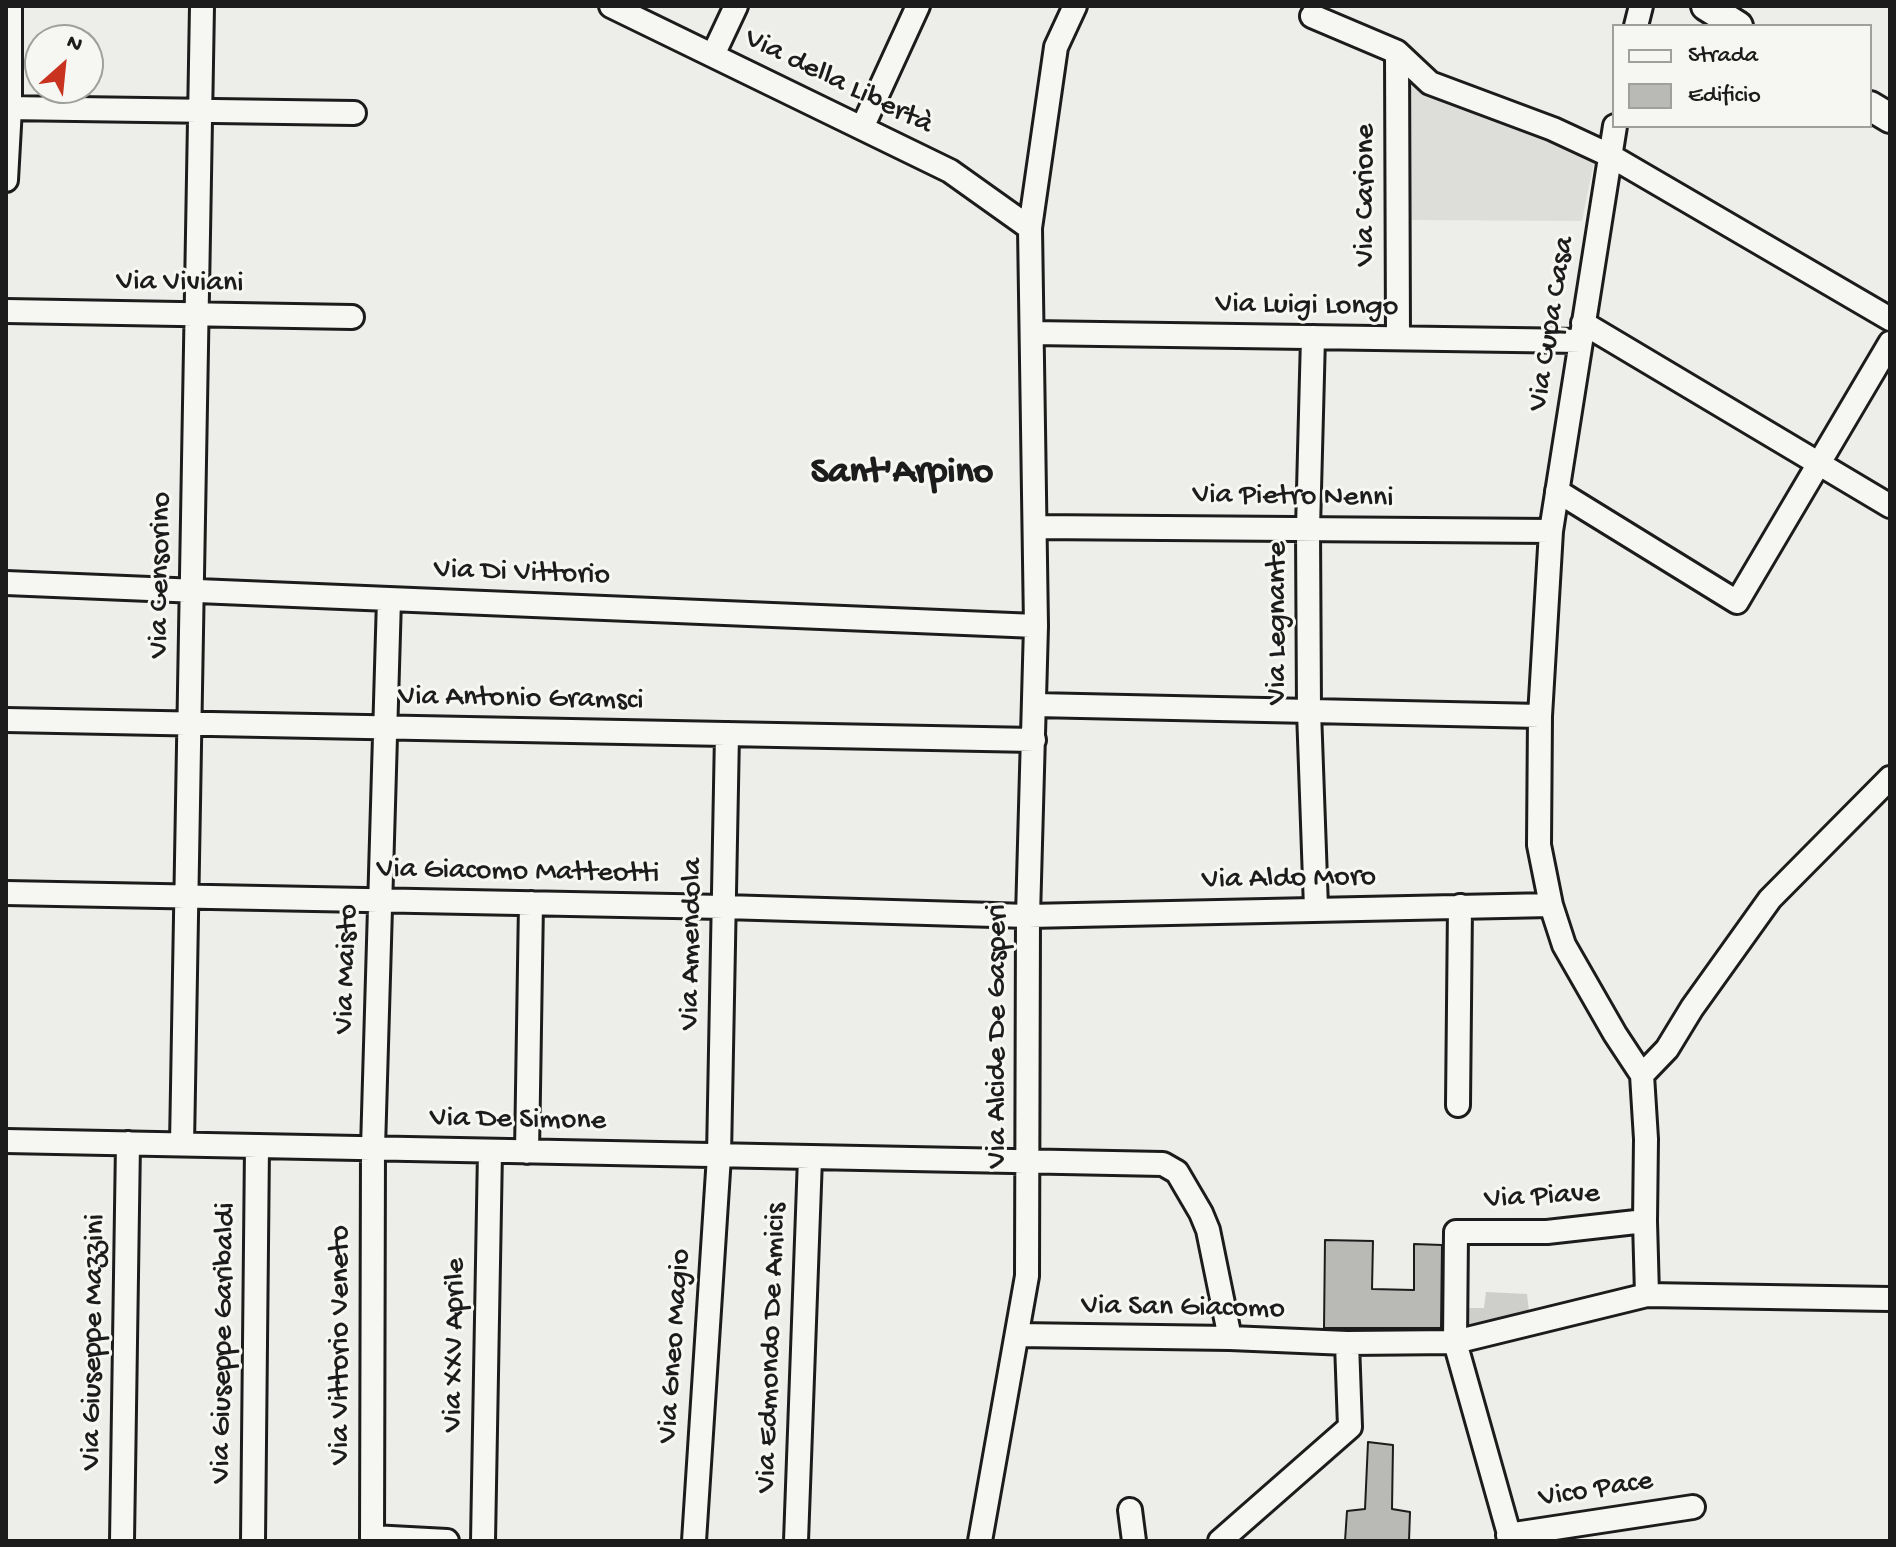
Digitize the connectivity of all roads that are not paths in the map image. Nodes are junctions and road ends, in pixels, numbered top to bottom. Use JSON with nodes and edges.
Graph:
{"nodes":[{"id":1,"x":10,"y":6,"type":"edge"},
{"id":2,"x":202,"y":6,"type":"edge"},
{"id":3,"x":611,"y":6,"type":"edge"},
{"id":4,"x":736,"y":6,"type":"edge"},
{"id":5,"x":918,"y":6,"type":"edge"},
{"id":6,"x":1075,"y":6,"type":"edge"},
{"id":7,"x":1706,"y":6,"type":"edge"},
{"id":8,"x":1312,"y":16,"type":"dead end"},
{"id":9,"x":1735,"y":24,"type":"edge"},
{"id":10,"x":1397,"y":52,"type":"junction"},
{"id":11,"x":713,"y":55,"type":"junction"},
{"id":12,"x":1872,"y":107,"type":"edge"},
{"id":13,"x":8,"y":108,"type":"edge"},
{"id":14,"x":200,"y":111,"type":"junction"},
{"id":15,"x":354,"y":113,"type":"dead end"},
{"id":16,"x":1890,"y":118,"type":"edge"},
{"id":17,"x":862,"y":128,"type":"junction"},
{"id":18,"x":1615,"y":128,"type":"edge"},
{"id":19,"x":1609,"y":155,"type":"junction"},
{"id":20,"x":6,"y":180,"type":"edge"},
{"id":21,"x":1030,"y":228,"type":"junction"},
{"id":22,"x":6,"y":311,"type":"edge"},
{"id":23,"x":197,"y":315,"type":"junction"},
{"id":24,"x":352,"y":317,"type":"dead end"},
{"id":25,"x":1890,"y":319,"type":"edge"},
{"id":26,"x":1582,"y":332,"type":"junction"},
{"id":27,"x":1032,"y":333,"type":"junction"},
{"id":28,"x":1313,"y":337,"type":"junction"},
{"id":29,"x":1398,"y":338,"type":"junction"},
{"id":30,"x":1890,"y":343,"type":"edge"},
{"id":31,"x":1819,"y":464,"type":"junction"},
{"id":32,"x":1557,"y":491,"type":"junction"},
{"id":33,"x":1890,"y":506,"type":"edge"},
{"id":34,"x":1035,"y":527,"type":"junction"},
{"id":35,"x":1308,"y":528,"type":"junction"},
{"id":36,"x":1551,"y":531,"type":"junction"},
{"id":37,"x":6,"y":583,"type":"edge"},
{"id":38,"x":192,"y":591,"type":"junction"},
{"id":39,"x":389,"y":599,"type":"junction"},
{"id":40,"x":1036,"y":626,"type":"junction"},
{"id":41,"x":1035,"y":705,"type":"junction"},
{"id":42,"x":1309,"y":711,"type":"junction"},
{"id":43,"x":1540,"y":716,"type":"junction"},
{"id":44,"x":6,"y":720,"type":"edge"},
{"id":45,"x":190,"y":724,"type":"junction"},
{"id":46,"x":386,"y":727,"type":"junction"},
{"id":47,"x":727,"y":734,"type":"junction"},
{"id":48,"x":1034,"y":740,"type":"junction"},
{"id":49,"x":1890,"y":778,"type":"edge"},
{"id":50,"x":6,"y":893,"type":"edge"},
{"id":51,"x":187,"y":897,"type":"junction"},
{"id":52,"x":380,"y":901,"type":"junction"},
{"id":53,"x":531,"y":903,"type":"junction"},
{"id":54,"x":1551,"y":905,"type":"junction"},
{"id":55,"x":1460,"y":906,"type":"junction"},
{"id":56,"x":724,"y":907,"type":"junction"},
{"id":57,"x":1316,"y":908,"type":"junction"},
{"id":58,"x":1028,"y":916,"type":"junction"},
{"id":59,"x":1642,"y":1075,"type":"junction"},
{"id":60,"x":1458,"y":1105,"type":"dead end"},
{"id":61,"x":6,"y":1141,"type":"edge"},
{"id":62,"x":128,"y":1143,"type":"junction"},
{"id":63,"x":182,"y":1144,"type":"junction"},
{"id":64,"x":257,"y":1146,"type":"junction"},
{"id":65,"x":373,"y":1148,"type":"junction"},
{"id":66,"x":490,"y":1151,"type":"junction"},
{"id":67,"x":527,"y":1152,"type":"junction"},
{"id":68,"x":719,"y":1156,"type":"junction"},
{"id":69,"x":810,"y":1158,"type":"junction"},
{"id":70,"x":1028,"y":1163,"type":"junction"},
{"id":71,"x":1645,"y":1221,"type":"junction"},
{"id":72,"x":1647,"y":1295,"type":"junction"},
{"id":73,"x":1890,"y":1299,"type":"edge"},
{"id":74,"x":1017,"y":1335,"type":"junction"},
{"id":75,"x":1230,"y":1338,"type":"junction"},
{"id":76,"x":1455,"y":1342,"type":"junction"},
{"id":77,"x":1347,"y":1343,"type":"junction"},
{"id":78,"x":1693,"y":1507,"type":"dead end"},
{"id":79,"x":1130,"y":1510,"type":"dead end"},
{"id":80,"x":1510,"y":1538,"type":"edge"},
{"id":81,"x":372,"y":1539,"type":"edge"},
{"id":82,"x":122,"y":1541,"type":"edge"},
{"id":83,"x":253,"y":1541,"type":"edge"},
{"id":84,"x":447,"y":1541,"type":"edge"},
{"id":85,"x":483,"y":1541,"type":"edge"},
{"id":86,"x":694,"y":1541,"type":"edge"},
{"id":87,"x":796,"y":1541,"type":"edge"},
{"id":88,"x":980,"y":1541,"type":"edge"},
{"id":89,"x":1134,"y":1541,"type":"edge"},
{"id":90,"x":1220,"y":1541,"type":"edge"}],
"edges":[{"from":1,"to":13,"type":"street"},
{"from":2,"to":14,"type":"street","name":"Via Censorino"},
{"from":3,"to":11,"type":"street","name":"Via della Libertà"},
{"from":4,"to":11,"type":"street"},
{"from":5,"to":17,"type":"street"},
{"from":6,"to":21,"type":"street","name":"Via Alcide De Gasperi"},
{"from":7,"to":9,"type":"main road"},
{"from":8,"to":10,"type":"street"},
{"from":10,"to":19,"type":"street"},
{"from":10,"to":29,"type":"street","name":"Via Carione"},
{"from":11,"to":17,"type":"street","name":"Via della Libertà"},
{"from":12,"to":16,"type":"main road"},
{"from":13,"to":14,"type":"street"},
{"from":13,"to":20,"type":"street"},
{"from":14,"to":15,"type":"street"},
{"from":14,"to":23,"type":"street","name":"Via Censorino"},
{"from":17,"to":21,"type":"street","name":"Via della Libertà"},
{"from":18,"to":19,"type":"street","name":"Via Cupa Casa"},
{"from":19,"to":25,"type":"street"},
{"from":19,"to":26,"type":"street","name":"Via Cupa Casa"},
{"from":21,"to":27,"type":"street","name":"Via Alcide De Gasperi"},
{"from":22,"to":23,"type":"street","name":"Via Viviani"},
{"from":23,"to":24,"type":"street","name":"Via Viviani"},
{"from":23,"to":38,"type":"street","name":"Via Censorino"},
{"from":26,"to":29,"type":"street","name":"Via Luigi Longo"},
{"from":26,"to":31,"type":"street"},
{"from":26,"to":32,"type":"street","name":"Via Cupa Casa"},
{"from":27,"to":28,"type":"street","name":"Via Luigi Longo"},
{"from":27,"to":34,"type":"street","name":"Via Alcide De Gasperi"},
{"from":28,"to":29,"type":"street","name":"Via Luigi Longo"},
{"from":28,"to":35,"type":"street","name":"Via Legnante"},
{"from":30,"to":31,"type":"street"},
{"from":31,"to":32,"type":"street"},
{"from":31,"to":33,"type":"street"},
{"from":32,"to":36,"type":"street","name":"Via Cupa Casa"},
{"from":34,"to":35,"type":"street","name":"Via Pietro Nenni"},
{"from":34,"to":40,"type":"street","name":"Via Alcide De Gasperi"},
{"from":35,"to":36,"type":"street","name":"Via Pietro Nenni"},
{"from":35,"to":42,"type":"street","name":"Via Legnante"},
{"from":36,"to":43,"type":"street","name":"Via Cupa Casa"},
{"from":37,"to":38,"type":"street","name":"Via Di Vittorio"},
{"from":38,"to":39,"type":"street","name":"Via Di Vittorio"},
{"from":38,"to":45,"type":"street","name":"Via Censorino"},
{"from":39,"to":40,"type":"street","name":"Via Di Vittorio"},
{"from":39,"to":46,"type":"street","name":"Via Maisto"},
{"from":40,"to":41,"type":"street","name":"Via Alcide De Gasperi"},
{"from":41,"to":42,"type":"street"},
{"from":41,"to":48,"type":"street","name":"Via Alcide De Gasperi"},
{"from":42,"to":43,"type":"street"},
{"from":42,"to":57,"type":"street","name":"Via Legnante"},
{"from":43,"to":54,"type":"street","name":"Via Cupa Casa"},
{"from":44,"to":45,"type":"street","name":"Via Antonio Gramsci"},
{"from":45,"to":46,"type":"street","name":"Via Antonio Gramsci"},
{"from":45,"to":51,"type":"street","name":"Via Censorino"},
{"from":46,"to":47,"type":"street","name":"Via Antonio Gramsci"},
{"from":46,"to":52,"type":"street","name":"Via Maisto"},
{"from":47,"to":48,"type":"street","name":"Via Antonio Gramsci"},
{"from":47,"to":56,"type":"street","name":"Via Amendola"},
{"from":48,"to":58,"type":"street","name":"Via Alcide De Gasperi"},
{"from":49,"to":59,"type":"street"},
{"from":50,"to":51,"type":"street","name":"Via Giacomo Matteotti"},
{"from":51,"to":52,"type":"street","name":"Via Giacomo Matteotti"},
{"from":51,"to":63,"type":"street","name":"Via Censorino"},
{"from":52,"to":53,"type":"street","name":"Via Giacomo Matteotti"},
{"from":52,"to":65,"type":"street","name":"Via Maisto"},
{"from":53,"to":56,"type":"street","name":"Via Giacomo Matteotti"},
{"from":53,"to":67,"type":"street"},
{"from":54,"to":55,"type":"street","name":"Via Aldo Moro"},
{"from":54,"to":59,"type":"street","name":"Via Cupa Casa"},
{"from":55,"to":57,"type":"street","name":"Via Aldo Moro"},
{"from":55,"to":60,"type":"street"},
{"from":56,"to":58,"type":"street","name":"Via Giacomo Matteotti"},
{"from":56,"to":68,"type":"street","name":"Via Amendola"},
{"from":57,"to":58,"type":"street","name":"Via Aldo Moro"},
{"from":58,"to":70,"type":"street","name":"Via Alcide De Gasperi"},
{"from":59,"to":71,"type":"street"},
{"from":61,"to":62,"type":"street","name":"Via De Simone"},
{"from":62,"to":63,"type":"street","name":"Via De Simone"},
{"from":62,"to":82,"type":"street","name":"Via Giuseppe Mazzini"},
{"from":63,"to":64,"type":"street","name":"Via De Simone"},
{"from":64,"to":65,"type":"street","name":"Via De Simone"},
{"from":64,"to":83,"type":"street","name":"Via Giuseppe Garibaldi"},
{"from":65,"to":66,"type":"street","name":"Via De Simone"},
{"from":65,"to":81,"type":"street","name":"Via Vittorio Veneto"},
{"from":66,"to":67,"type":"street","name":"Via De Simone"},
{"from":66,"to":85,"type":"street","name":"Via XXV Aprile"},
{"from":67,"to":68,"type":"street","name":"Via De Simone"},
{"from":68,"to":69,"type":"street","name":"Via De Simone"},
{"from":68,"to":86,"type":"street","name":"Via Gneo Magio"},
{"from":69,"to":70,"type":"street","name":"Via De Simone"},
{"from":69,"to":87,"type":"street","name":"Via Edmondo De Amicis"},
{"from":70,"to":74,"type":"street","name":"Via Alcide De Gasperi"},
{"from":70,"to":75,"type":"street","name":"Via De Simone"},
{"from":71,"to":72,"type":"street"},
{"from":71,"to":76,"type":"street","name":"Via Piave"},
{"from":72,"to":73,"type":"street","name":"Via San Giacomo"},
{"from":72,"to":76,"type":"street","name":"Via San Giacomo"},
{"from":74,"to":75,"type":"street","name":"Via San Giacomo"},
{"from":74,"to":88,"type":"street","name":"Via Alcide De Gasperi"},
{"from":75,"to":77,"type":"street","name":"Via San Giacomo"},
{"from":76,"to":77,"type":"street","name":"Via San Giacomo"},
{"from":76,"to":80,"type":"street"},
{"from":77,"to":90,"type":"street"},
{"from":78,"to":80,"type":"street","name":"Vico Pace"},
{"from":79,"to":89,"type":"street"},
{"from":81,"to":84,"type":"street"}]}
